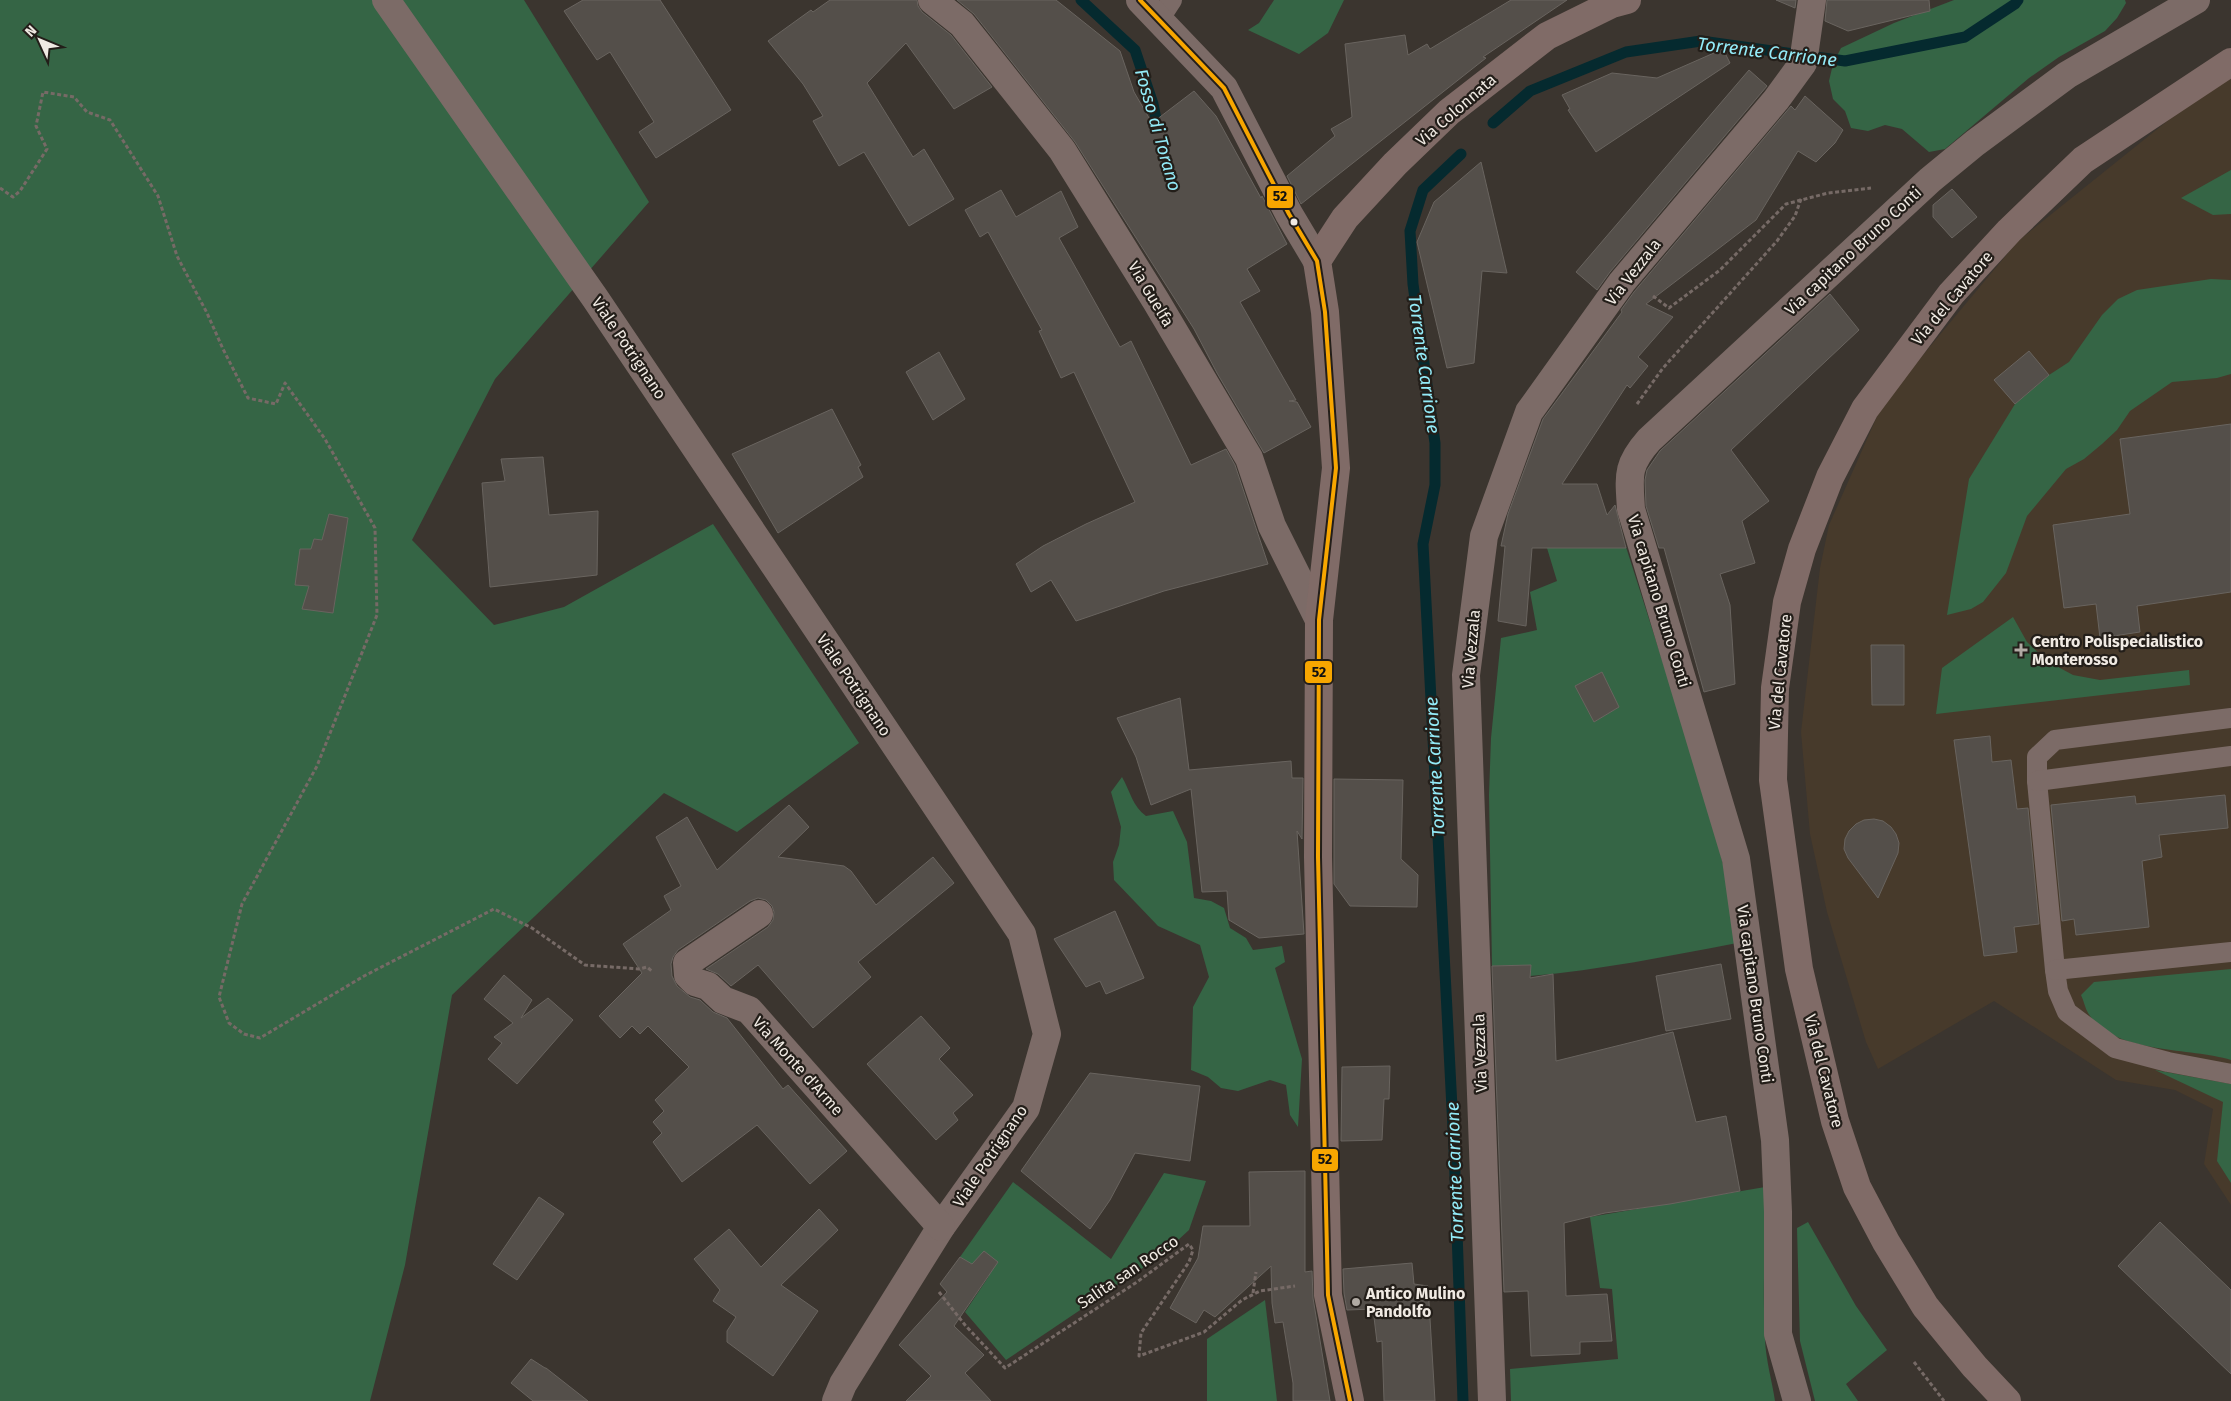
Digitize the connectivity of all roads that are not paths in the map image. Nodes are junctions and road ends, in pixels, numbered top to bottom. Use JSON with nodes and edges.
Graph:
{"nodes":[{"id":1,"x":386,"y":0,"type":"edge"},
{"id":2,"x":932,"y":0,"type":"edge"},
{"id":3,"x":1140,"y":0,"type":"edge"},
{"id":4,"x":1627,"y":0,"type":"edge"},
{"id":5,"x":1812,"y":0,"type":"edge"},
{"id":6,"x":2196,"y":0,"type":"edge"},
{"id":7,"x":1166,"y":10,"type":"edge"},
{"id":8,"x":2231,"y":62,"type":"edge"},
{"id":9,"x":1317,"y":261,"type":"junction"},
{"id":10,"x":1319,"y":620,"type":"junction"},
{"id":11,"x":2231,"y":718,"type":"edge"},
{"id":12,"x":2231,"y":756,"type":"edge"},
{"id":13,"x":2037,"y":781,"type":"junction"},
{"id":14,"x":759,"y":914,"type":"dead end"},
{"id":15,"x":2231,"y":952,"type":"edge"},
{"id":16,"x":2055,"y":970,"type":"junction"},
{"id":17,"x":2231,"y":1074,"type":"edge"},
{"id":18,"x":941,"y":1227,"type":"junction"},
{"id":19,"x":836,"y":1401,"type":"edge"},
{"id":20,"x":1350,"y":1401,"type":"edge"},
{"id":21,"x":1492,"y":1401,"type":"edge"},
{"id":22,"x":1797,"y":1401,"type":"edge"},
{"id":23,"x":2007,"y":1401,"type":"edge"}],
"edges":[{"from":1,"to":18,"type":"street","name":"Viale Potrignano"},
{"from":2,"to":10,"type":"street","name":"Via Guelfa"},
{"from":3,"to":7,"type":"street"},
{"from":4,"to":9,"type":"main road","name":"Via Colonnata"},
{"from":5,"to":21,"type":"street","name":"Via Vezzala"},
{"from":6,"to":22,"type":"street","name":"Via capitano Bruno Conti"},
{"from":7,"to":9,"type":"street"},
{"from":8,"to":23,"type":"main road","name":"Via del Cavatore"},
{"from":9,"to":10,"type":"main road"},
{"from":10,"to":20,"type":"main road"},
{"from":11,"to":13,"type":"lane"},
{"from":12,"to":13,"type":"lane"},
{"from":13,"to":16,"type":"lane"},
{"from":14,"to":18,"type":"street","name":"Via Monte d'Arme"},
{"from":15,"to":16,"type":"lane"},
{"from":16,"to":17,"type":"lane"},
{"from":18,"to":19,"type":"street","name":"Viale Potrignano"}]}
